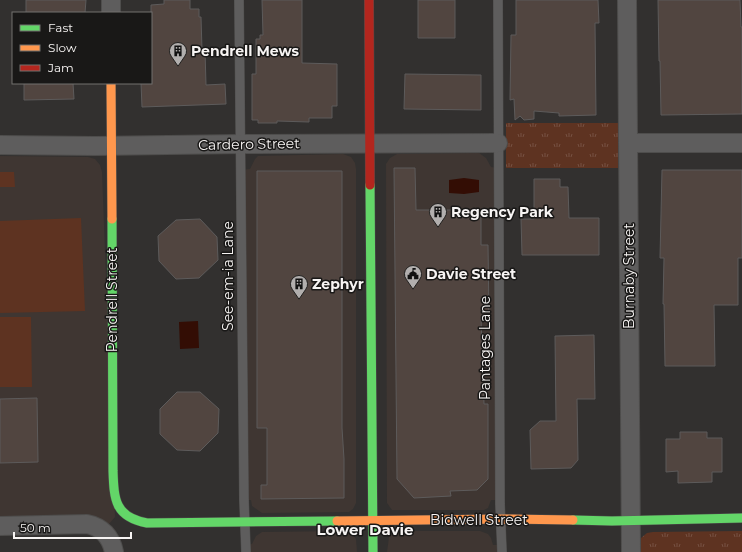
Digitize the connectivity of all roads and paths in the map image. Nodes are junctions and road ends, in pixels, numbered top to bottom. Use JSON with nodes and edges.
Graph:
{"nodes":[{"id":1,"x":111,"y":0,"type":"edge"},
{"id":2,"x":239,"y":0,"type":"edge"},
{"id":3,"x":369,"y":0,"type":"edge"},
{"id":4,"x":498,"y":0,"type":"edge"},
{"id":5,"x":627,"y":0,"type":"edge"},
{"id":6,"x":111,"y":12,"type":"edge"},
{"id":7,"x":111,"y":84,"type":"edge"},
{"id":8,"x":742,"y":142,"type":"edge"},
{"id":9,"x":370,"y":143,"type":"junction"},
{"id":10,"x":498,"y":143,"type":"junction"},
{"id":11,"x":628,"y":143,"type":"junction"},
{"id":12,"x":241,"y":144,"type":"junction"},
{"id":13,"x":0,"y":145,"type":"edge"},
{"id":14,"x":112,"y":146,"type":"junction"},
{"id":15,"x":124,"y":514,"type":"joint"},
{"id":16,"x":742,"y":518,"type":"edge"},
{"id":17,"x":501,"y":519,"type":"junction"},
{"id":18,"x":630,"y":521,"type":"junction"},
{"id":19,"x":372,"y":522,"type":"junction"},
{"id":20,"x":245,"y":523,"type":"junction"},
{"id":21,"x":0,"y":526,"type":"edge"},
{"id":22,"x":114,"y":552,"type":"edge"},
{"id":23,"x":246,"y":552,"type":"edge"},
{"id":24,"x":373,"y":552,"type":"edge"},
{"id":25,"x":502,"y":552,"type":"edge"},
{"id":26,"x":631,"y":552,"type":"edge"}],
"edges":[{"from":1,"to":6,"type":"street"},
{"from":2,"to":12,"type":"lane","name":"See-em-ia Lane"},
{"from":3,"to":9,"type":"street"},
{"from":4,"to":10,"type":"lane","name":"Pantages Lane"},
{"from":5,"to":11,"type":"street","name":"Burnaby Street"},
{"from":7,"to":14,"type":"street","name":"Pendrell Street"},
{"from":8,"to":11,"type":"street"},
{"from":9,"to":10,"type":"street","name":"Cardero Street"},
{"from":9,"to":12,"type":"street","name":"Cardero Street"},
{"from":9,"to":19,"type":"street"},
{"from":10,"to":17,"type":"lane","name":"Pantages Lane"},
{"from":11,"to":18,"type":"street","name":"Burnaby Street"},
{"from":12,"to":14,"type":"street","name":"Cardero Street"},
{"from":12,"to":20,"type":"lane","name":"See-em-ia Lane"},
{"from":13,"to":14,"type":"street","name":"Cardero Street"},
{"from":14,"to":15,"type":"street","name":"Pendrell Street"},
{"from":15,"to":20,"type":"street","name":"Bidwell Street"},
{"from":16,"to":18,"type":"street","name":"Bidwell Street"},
{"from":17,"to":18,"type":"street","name":"Bidwell Street"},
{"from":17,"to":19,"type":"street","name":"Bidwell Street"},
{"from":17,"to":25,"type":"lane","name":"Pantages Lane"},
{"from":18,"to":26,"type":"street","name":"Burnaby Street"},
{"from":19,"to":20,"type":"street","name":"Bidwell Street"},
{"from":19,"to":24,"type":"street"},
{"from":20,"to":23,"type":"lane","name":"See-em-ia Lane"},
{"from":21,"to":22,"type":"street"}]}
